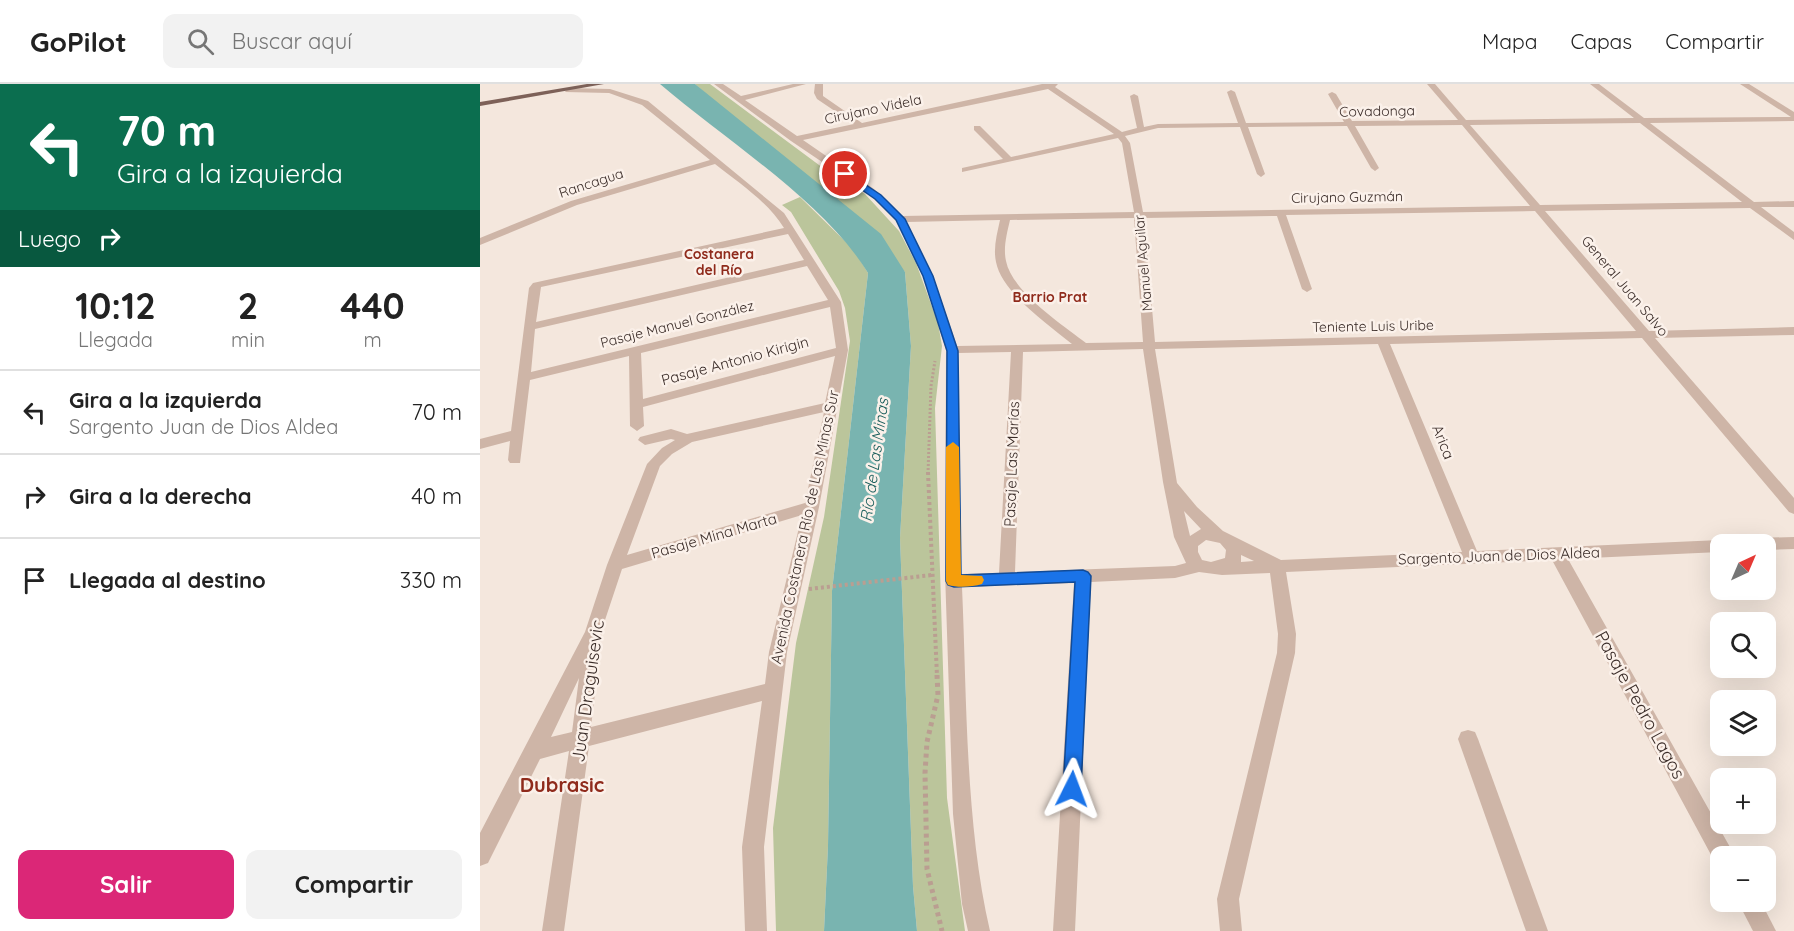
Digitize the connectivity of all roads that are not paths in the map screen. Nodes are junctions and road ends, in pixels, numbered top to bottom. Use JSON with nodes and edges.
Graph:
{"nodes":[{"id":1,"x":577,"y":84,"type":"edge"},
{"id":2,"x":600,"y":84,"type":"edge"},
{"id":3,"x":718,"y":84,"type":"edge"},
{"id":4,"x":730,"y":84,"type":"edge"},
{"id":5,"x":802,"y":84,"type":"edge"},
{"id":6,"x":819,"y":84,"type":"edge"},
{"id":7,"x":1062,"y":84,"type":"edge"},
{"id":8,"x":1431,"y":84,"type":"edge"},
{"id":9,"x":1594,"y":84,"type":"edge"},
{"id":10,"x":1744,"y":84,"type":"edge"},
{"id":11,"x":1047,"y":85,"type":"edge"},
{"id":12,"x":568,"y":90,"type":"junction"},
{"id":13,"x":1231,"y":92,"type":"dead end"},
{"id":14,"x":1332,"y":94,"type":"dead end"},
{"id":15,"x":1134,"y":96,"type":"dead end"},
{"id":16,"x":748,"y":97,"type":"junction"},
{"id":17,"x":739,"y":99,"type":"junction"},
{"id":18,"x":480,"y":101,"type":"edge"},
{"id":19,"x":1794,"y":117,"type":"edge"},
{"id":20,"x":1641,"y":121,"type":"junction"},
{"id":21,"x":1462,"y":123,"type":"junction"},
{"id":22,"x":860,"y":125,"type":"junction"},
{"id":23,"x":1350,"y":125,"type":"junction"},
{"id":24,"x":1245,"y":126,"type":"junction"},
{"id":25,"x":977,"y":128,"type":"dead end"},
{"id":26,"x":1141,"y":129,"type":"junction"},
{"id":27,"x":1119,"y":133,"type":"junction"},
{"id":28,"x":794,"y":139,"type":"junction"},
{"id":29,"x":1008,"y":159,"type":"junction"},
{"id":30,"x":714,"y":161,"type":"junction"},
{"id":31,"x":1375,"y":168,"type":"dead end"},
{"id":32,"x":965,"y":171,"type":"dead end"},
{"id":33,"x":1261,"y":174,"type":"dead end"},
{"id":34,"x":1794,"y":204,"type":"edge"},
{"id":35,"x":1753,"y":205,"type":"junction"},
{"id":36,"x":1539,"y":208,"type":"junction"},
{"id":37,"x":1280,"y":211,"type":"junction"},
{"id":38,"x":1139,"y":214,"type":"junction"},
{"id":39,"x":1006,"y":216,"type":"junction"},
{"id":40,"x":900,"y":219,"type":"junction"},
{"id":41,"x":791,"y":230,"type":"junction"},
{"id":42,"x":1794,"y":237,"type":"edge"},
{"id":43,"x":480,"y":242,"type":"edge"},
{"id":44,"x":810,"y":262,"type":"junction"},
{"id":45,"x":1307,"y":289,"type":"dead end"},
{"id":46,"x":835,"y":302,"type":"junction"},
{"id":47,"x":529,"y":327,"type":"junction"},
{"id":48,"x":1794,"y":331,"type":"edge"},
{"id":49,"x":1646,"y":334,"type":"junction"},
{"id":50,"x":1383,"y":340,"type":"junction"},
{"id":51,"x":1149,"y":346,"type":"junction"},
{"id":52,"x":1083,"y":348,"type":"junction"},
{"id":53,"x":1017,"y":349,"type":"junction"},
{"id":54,"x":635,"y":350,"type":"junction"},
{"id":55,"x":842,"y":350,"type":"junction"},
{"id":56,"x":952,"y":351,"type":"junction"},
{"id":57,"x":526,"y":377,"type":"junction"},
{"id":58,"x":636,"y":405,"type":"junction"},
{"id":59,"x":830,"y":406,"type":"junction"},
{"id":60,"x":637,"y":426,"type":"dead end"},
{"id":61,"x":518,"y":434,"type":"junction"},
{"id":62,"x":645,"y":440,"type":"dead end"},
{"id":63,"x":687,"y":440,"type":"junction"},
{"id":64,"x":480,"y":444,"type":"edge"},
{"id":65,"x":515,"y":460,"type":"dead end"},
{"id":66,"x":1170,"y":482,"type":"junction"},
{"id":67,"x":813,"y":507,"type":"junction"},
{"id":68,"x":1794,"y":508,"type":"edge"},
{"id":69,"x":1224,"y":539,"type":"junction"},
{"id":70,"x":1776,"y":543,"type":"edge"},
{"id":71,"x":1794,"y":543,"type":"edge"},
{"id":72,"x":1710,"y":546,"type":"edge"},
{"id":73,"x":1189,"y":549,"type":"junction"},
{"id":74,"x":1556,"y":553,"type":"junction"},
{"id":75,"x":1472,"y":557,"type":"junction"},
{"id":76,"x":615,"y":565,"type":"junction"},
{"id":77,"x":1277,"y":565,"type":"junction"},
{"id":78,"x":1199,"y":566,"type":"junction"},
{"id":79,"x":1222,"y":569,"type":"junction"},
{"id":80,"x":1083,"y":576,"type":"junction"},
{"id":81,"x":953,"y":577,"type":"junction"},
{"id":82,"x":1007,"y":579,"type":"junction"},
{"id":83,"x":594,"y":626,"type":"junction"},
{"id":84,"x":773,"y":690,"type":"junction"},
{"id":85,"x":1468,"y":739,"type":"dead end"},
{"id":86,"x":580,"y":740,"type":"junction"},
{"id":87,"x":534,"y":751,"type":"junction"},
{"id":88,"x":1718,"y":846,"type":"edge"},
{"id":89,"x":480,"y":855,"type":"edge"},
{"id":90,"x":1755,"y":912,"type":"edge"},
{"id":91,"x":553,"y":931,"type":"edge"},
{"id":92,"x":756,"y":931,"type":"edge"},
{"id":93,"x":979,"y":931,"type":"edge"},
{"id":94,"x":1064,"y":931,"type":"edge"},
{"id":95,"x":1231,"y":931,"type":"edge"},
{"id":96,"x":1537,"y":931,"type":"edge"},
{"id":97,"x":1765,"y":931,"type":"edge"}],
"edges":[{"from":1,"to":18,"type":"main road"},
{"from":2,"to":12,"type":"main road"},
{"from":3,"to":17,"type":"street"},
{"from":4,"to":16,"type":"street"},
{"from":5,"to":16,"type":"street"},
{"from":6,"to":22,"type":"street"},
{"from":7,"to":11,"type":"street","name":"Cirujano Videla"},
{"from":8,"to":21,"type":"street","name":"General Juan Salvo"},
{"from":9,"to":20,"type":"street"},
{"from":10,"to":19,"type":"street"},
{"from":11,"to":22,"type":"street","name":"Cirujano Videla"},
{"from":11,"to":27,"type":"street"},
{"from":12,"to":18,"type":"main road"},
{"from":12,"to":30,"type":"street","name":"Avenida Costanera Río de Las Minas Sur"},
{"from":13,"to":24,"type":"street"},
{"from":14,"to":23,"type":"street"},
{"from":15,"to":26,"type":"street"},
{"from":16,"to":17,"type":"street"},
{"from":17,"to":28,"type":"street"},
{"from":19,"to":20,"type":"street","name":"Covadonga"},
{"from":20,"to":21,"type":"street","name":"Covadonga"},
{"from":20,"to":35,"type":"street"},
{"from":21,"to":23,"type":"street","name":"Covadonga"},
{"from":21,"to":36,"type":"street","name":"General Juan Salvo"},
{"from":22,"to":28,"type":"street","name":"Cirujano Videla"},
{"from":23,"to":24,"type":"street","name":"Covadonga"},
{"from":23,"to":31,"type":"street"},
{"from":24,"to":26,"type":"street","name":"Covadonga"},
{"from":24,"to":33,"type":"street"},
{"from":25,"to":29,"type":"street"},
{"from":26,"to":27,"type":"street","name":"Covadonga"},
{"from":27,"to":29,"type":"street","name":"Covadonga"},
{"from":27,"to":38,"type":"street","name":"Manuel Aguilar"},
{"from":28,"to":40,"type":"street"},
{"from":29,"to":32,"type":"street","name":"Covadonga"},
{"from":30,"to":41,"type":"street","name":"Avenida Costanera Río de Las Minas Sur"},
{"from":30,"to":43,"type":"street","name":"Rancagua"},
{"from":34,"to":35,"type":"street","name":"Cirujano Guzmán"},
{"from":35,"to":36,"type":"street","name":"Cirujano Guzmán"},
{"from":35,"to":42,"type":"street"},
{"from":36,"to":37,"type":"street","name":"Cirujano Guzmán"},
{"from":36,"to":49,"type":"street","name":"General Juan Salvo"},
{"from":37,"to":38,"type":"street","name":"Cirujano Guzmán"},
{"from":37,"to":45,"type":"street"},
{"from":38,"to":39,"type":"street","name":"Cirujano Guzmán"},
{"from":38,"to":51,"type":"street","name":"Manuel Aguilar"},
{"from":39,"to":40,"type":"street","name":"Cirujano Guzmán"},
{"from":39,"to":52,"type":"street"},
{"from":40,"to":56,"type":"street"},
{"from":41,"to":44,"type":"street","name":"Avenida Costanera Río de Las Minas Sur"},
{"from":41,"to":47,"type":"street"},
{"from":44,"to":46,"type":"street","name":"Avenida Costanera Río de Las Minas Sur"},
{"from":44,"to":47,"type":"street"},
{"from":46,"to":54,"type":"street","name":"Pasaje Manuel González"},
{"from":46,"to":55,"type":"street","name":"Avenida Costanera Río de Las Minas Sur"},
{"from":47,"to":57,"type":"street"},
{"from":48,"to":49,"type":"street","name":"Teniente Luis Uribe"},
{"from":49,"to":50,"type":"street","name":"Teniente Luis Uribe"},
{"from":49,"to":68,"type":"street","name":"General Juan Salvo"},
{"from":50,"to":51,"type":"street","name":"Teniente Luis Uribe"},
{"from":50,"to":75,"type":"street","name":"Arica"},
{"from":51,"to":52,"type":"street","name":"Teniente Luis Uribe"},
{"from":51,"to":66,"type":"street","name":"Manuel Aguilar"},
{"from":52,"to":53,"type":"street","name":"Teniente Luis Uribe"},
{"from":53,"to":56,"type":"street","name":"Teniente Luis Uribe"},
{"from":53,"to":82,"type":"street","name":"Pasaje Las Marías"},
{"from":54,"to":57,"type":"street","name":"Pasaje Manuel González"},
{"from":54,"to":58,"type":"street"},
{"from":55,"to":58,"type":"street","name":"Pasaje Antonio Kirigin"},
{"from":55,"to":59,"type":"street","name":"Avenida Costanera Río de Las Minas Sur"},
{"from":56,"to":81,"type":"street"},
{"from":57,"to":61,"type":"street"},
{"from":58,"to":60,"type":"street"},
{"from":59,"to":63,"type":"street"},
{"from":59,"to":67,"type":"street","name":"Avenida Costanera Río de Las Minas Sur"},
{"from":61,"to":64,"type":"street"},
{"from":61,"to":65,"type":"street"},
{"from":62,"to":63,"type":"street"},
{"from":63,"to":76,"type":"street","name":"Juan Draguisevic"},
{"from":66,"to":69,"type":"street","name":"Manuel Aguilar"},
{"from":66,"to":73,"type":"street","name":"Manuel Aguilar"},
{"from":67,"to":76,"type":"street","name":"Pasaje Mina Marta"},
{"from":67,"to":84,"type":"street","name":"Avenida Costanera Río de Las Minas Sur"},
{"from":69,"to":73,"type":"street"},
{"from":69,"to":77,"type":"street","name":"Sargento Juan de Dios Aldea"},
{"from":69,"to":79,"type":"street"},
{"from":70,"to":71,"type":"street"},
{"from":72,"to":74,"type":"street","name":"Sargento Juan de Dios Aldea"},
{"from":73,"to":78,"type":"street"},
{"from":74,"to":75,"type":"street","name":"Sargento Juan de Dios Aldea"},
{"from":74,"to":88,"type":"street","name":"Pasaje Pedro Lagos"},
{"from":75,"to":77,"type":"street","name":"Sargento Juan de Dios Aldea"},
{"from":76,"to":83,"type":"street","name":"Juan Draguisevic"},
{"from":77,"to":79,"type":"street","name":"Sargento Juan de Dios Aldea"},
{"from":77,"to":95,"type":"street"},
{"from":78,"to":79,"type":"street"},
{"from":78,"to":80,"type":"street"},
{"from":80,"to":82,"type":"street"},
{"from":80,"to":94,"type":"street"},
{"from":81,"to":82,"type":"street"},
{"from":81,"to":93,"type":"street"},
{"from":83,"to":86,"type":"street","name":"Juan Draguisevic"},
{"from":83,"to":87,"type":"street"},
{"from":84,"to":86,"type":"street"},
{"from":84,"to":92,"type":"street","name":"Avenida Costanera Río de Las Minas Sur"},
{"from":85,"to":96,"type":"street"},
{"from":86,"to":87,"type":"street"},
{"from":86,"to":91,"type":"street","name":"Juan Draguisevic"},
{"from":87,"to":89,"type":"street"},
{"from":90,"to":97,"type":"street"}]}
